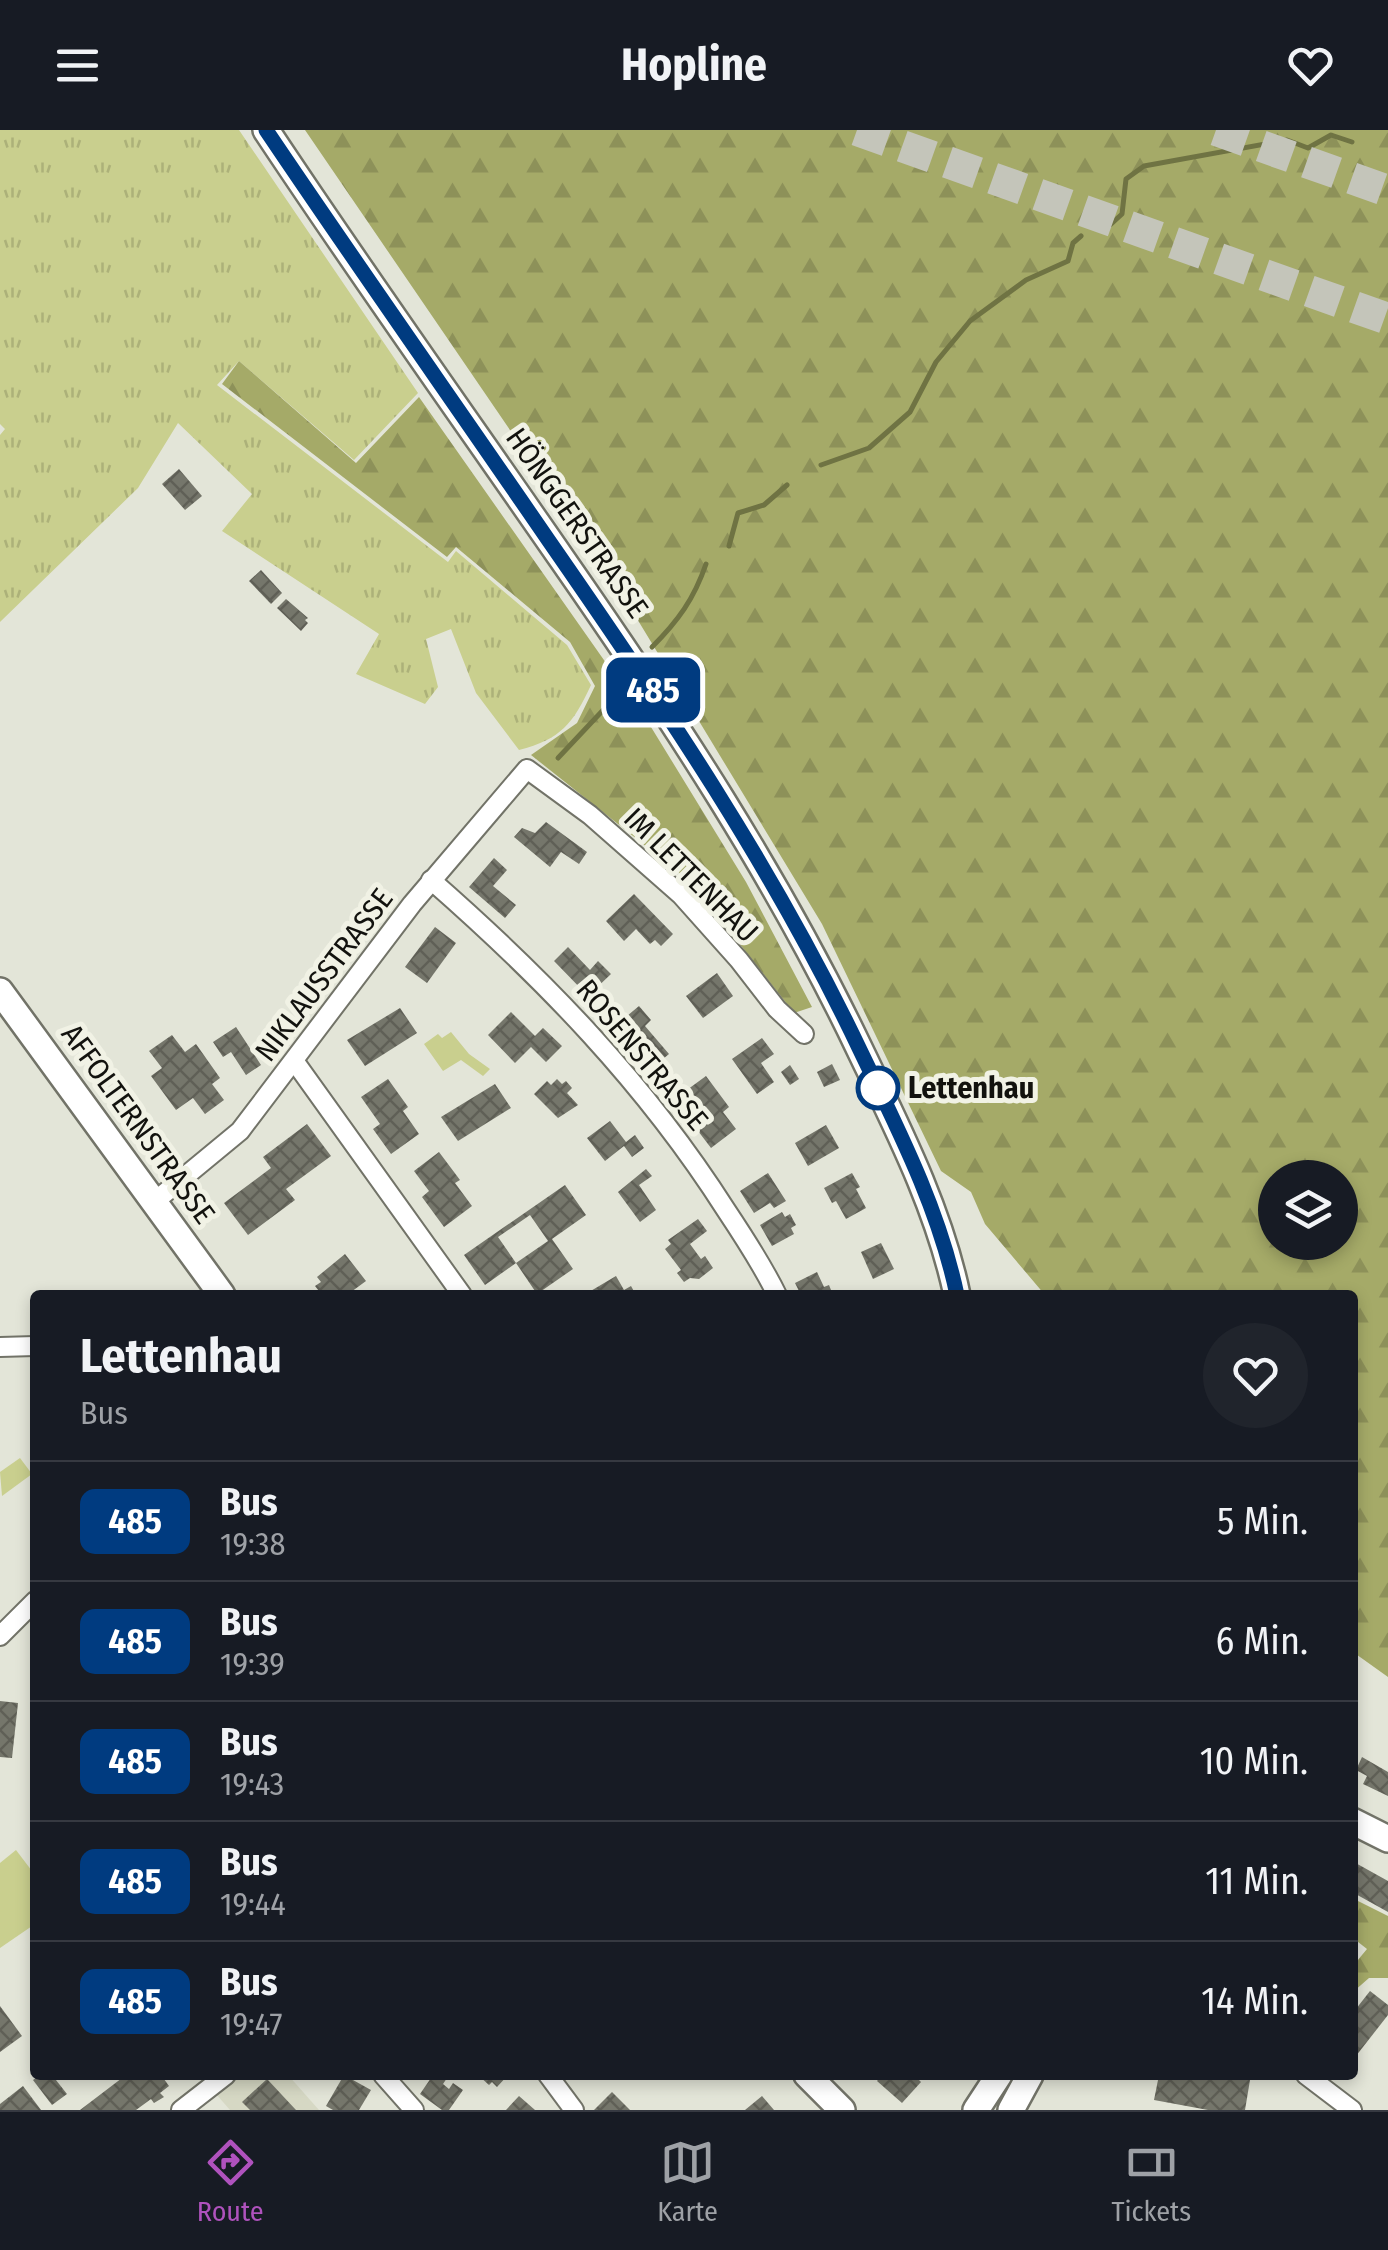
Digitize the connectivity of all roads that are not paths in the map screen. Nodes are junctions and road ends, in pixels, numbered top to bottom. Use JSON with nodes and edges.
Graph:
{"nodes":[{"id":1,"x":266,"y":130,"type":"edge"},
{"id":2,"x":528,"y":769,"type":"joint"},
{"id":3,"x":431,"y":880,"type":"junction"},
{"id":4,"x":0,"y":990,"type":"edge"},
{"id":5,"x":804,"y":1034,"type":"dead end"},
{"id":6,"x":295,"y":1062,"type":"junction"},
{"id":7,"x":154,"y":1202,"type":"junction"},
{"id":8,"x":214,"y":1290,"type":"edge"},
{"id":9,"x":458,"y":1290,"type":"edge"},
{"id":10,"x":774,"y":1290,"type":"edge"},
{"id":11,"x":956,"y":1290,"type":"edge"},
{"id":12,"x":0,"y":1346,"type":"edge"},
{"id":13,"x":30,"y":1346,"type":"edge"},
{"id":14,"x":30,"y":1606,"type":"edge"},
{"id":15,"x":0,"y":1636,"type":"edge"},
{"id":16,"x":1358,"y":1824,"type":"edge"},
{"id":17,"x":1388,"y":1839,"type":"edge"},
{"id":18,"x":219,"y":2080,"type":"edge"},
{"id":19,"x":388,"y":2080,"type":"edge"},
{"id":20,"x":552,"y":2080,"type":"edge"},
{"id":21,"x":806,"y":2080,"type":"edge"},
{"id":22,"x":809,"y":2080,"type":"edge"},
{"id":23,"x":996,"y":2080,"type":"edge"},
{"id":24,"x":1027,"y":2080,"type":"edge"},
{"id":25,"x":1313,"y":2080,"type":"edge"},
{"id":26,"x":180,"y":2110,"type":"edge"},
{"id":27,"x":414,"y":2110,"type":"edge"},
{"id":28,"x":574,"y":2110,"type":"edge"},
{"id":29,"x":823,"y":2110,"type":"edge"},
{"id":30,"x":842,"y":2110,"type":"edge"},
{"id":31,"x":976,"y":2110,"type":"edge"},
{"id":32,"x":1011,"y":2110,"type":"edge"},
{"id":33,"x":1352,"y":2110,"type":"edge"}],
"edges":[{"from":1,"to":11,"type":"main road","name":"HÖNGGERSTRASSE"},
{"from":2,"to":3,"type":"street","name":"NIKLAUSSTRASSE"},
{"from":2,"to":5,"type":"street","name":"IM LETTENHAU"},
{"from":3,"to":6,"type":"street","name":"NIKLAUSSTRASSE"},
{"from":3,"to":10,"type":"street","name":"ROSENSTRASSE"},
{"from":4,"to":7,"type":"main road","name":"AFFOLTERNSTRASSE"},
{"from":6,"to":7,"type":"street","name":"NIKLAUSSTRASSE"},
{"from":6,"to":9,"type":"street"},
{"from":7,"to":8,"type":"main road","name":"AFFOLTERNSTRASSE"},
{"from":12,"to":13,"type":"street"},
{"from":14,"to":15,"type":"street"},
{"from":16,"to":17,"type":"main road"},
{"from":18,"to":26,"type":"street"},
{"from":19,"to":27,"type":"street"},
{"from":20,"to":28,"type":"street"},
{"from":21,"to":29,"type":"main road"},
{"from":22,"to":30,"type":"main road"},
{"from":23,"to":31,"type":"main road"},
{"from":24,"to":32,"type":"main road"},
{"from":25,"to":33,"type":"street"}]}
